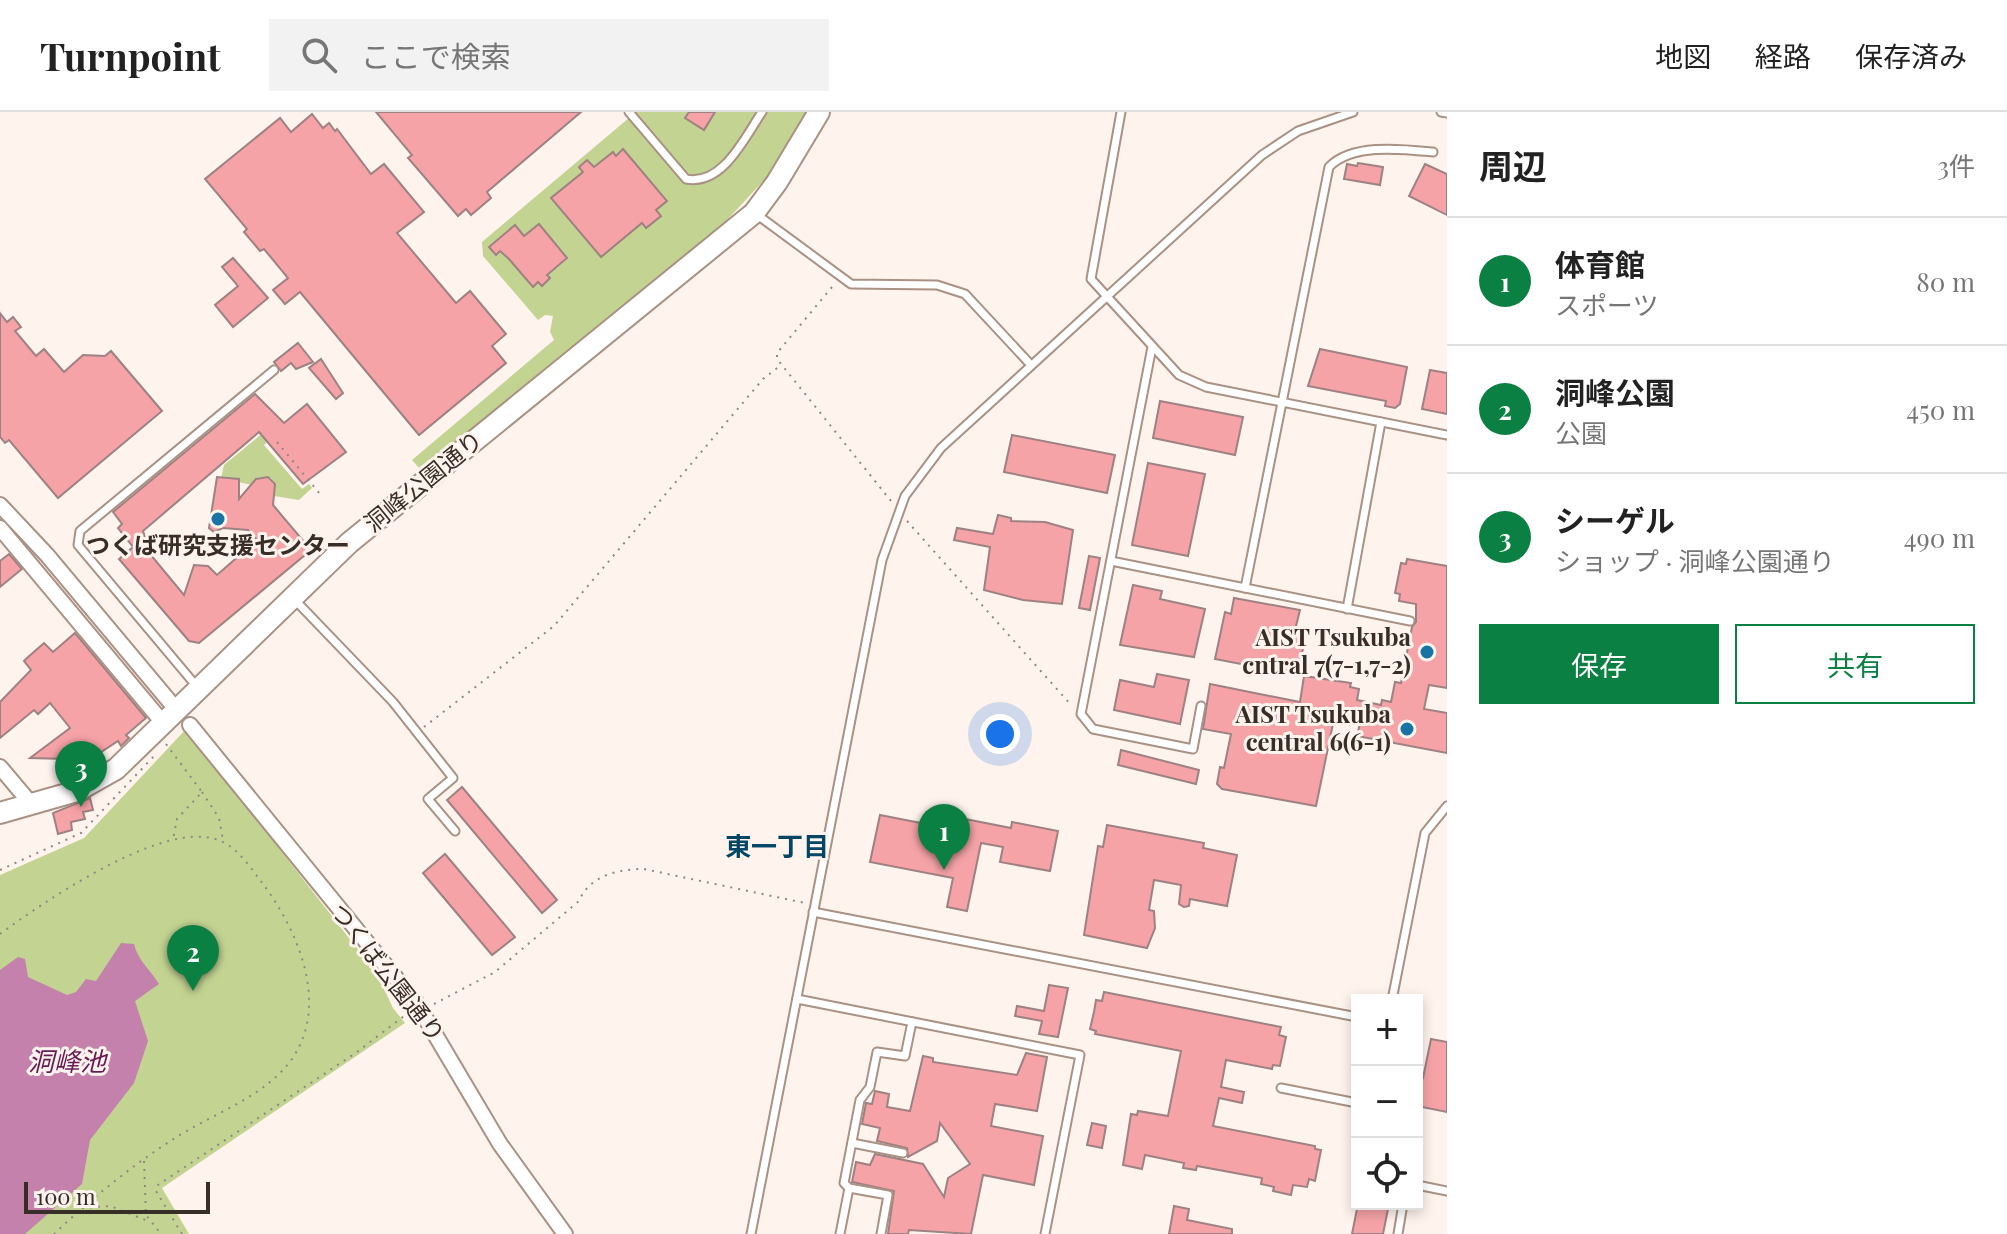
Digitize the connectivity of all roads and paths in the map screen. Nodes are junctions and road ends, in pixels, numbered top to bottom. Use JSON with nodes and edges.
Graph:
{"nodes":[{"id":1,"x":629,"y":112,"type":"edge"},
{"id":2,"x":762,"y":112,"type":"edge"},
{"id":3,"x":819,"y":112,"type":"edge"},
{"id":4,"x":1121,"y":112,"type":"edge"},
{"id":5,"x":1353,"y":112,"type":"edge"},
{"id":6,"x":1433,"y":152,"type":"dead end"},
{"id":7,"x":754,"y":213,"type":"junction"},
{"id":8,"x":832,"y":287,"type":"dead end"},
{"id":9,"x":1106,"y":297,"type":"junction"},
{"id":10,"x":1152,"y":347,"type":"junction"},
{"id":11,"x":781,"y":365,"type":"junction"},
{"id":12,"x":1031,"y":365,"type":"junction"},
{"id":13,"x":274,"y":370,"type":"dead end"},
{"id":14,"x":1285,"y":403,"type":"junction"},
{"id":15,"x":1381,"y":422,"type":"junction"},
{"id":16,"x":1447,"y":435,"type":"edge"},
{"id":17,"x":277,"y":442,"type":"dead end"},
{"id":18,"x":320,"y":494,"type":"dead end"},
{"id":19,"x":892,"y":503,"type":"dead end"},
{"id":20,"x":0,"y":505,"type":"edge"},
{"id":21,"x":907,"y":520,"type":"dead end"},
{"id":22,"x":0,"y":528,"type":"edge"},
{"id":23,"x":1111,"y":561,"type":"junction"},
{"id":24,"x":1245,"y":588,"type":"junction"},
{"id":25,"x":292,"y":597,"type":"junction"},
{"id":26,"x":1347,"y":609,"type":"junction"},
{"id":27,"x":1410,"y":621,"type":"dead end"},
{"id":28,"x":199,"y":689,"type":"junction"},
{"id":29,"x":170,"y":702,"type":"dead end"},
{"id":30,"x":1072,"y":706,"type":"dead end"},
{"id":31,"x":1201,"y":706,"type":"dead end"},
{"id":32,"x":190,"y":725,"type":"dead end"},
{"id":33,"x":417,"y":733,"type":"junction"},
{"id":34,"x":165,"y":734,"type":"junction"},
{"id":35,"x":156,"y":755,"type":"dead end"},
{"id":36,"x":0,"y":767,"type":"edge"},
{"id":37,"x":202,"y":792,"type":"junction"},
{"id":38,"x":32,"y":805,"type":"junction"},
{"id":39,"x":1447,"y":806,"type":"edge"},
{"id":40,"x":0,"y":813,"type":"edge"},
{"id":41,"x":455,"y":831,"type":"dead end"},
{"id":42,"x":173,"y":841,"type":"junction"},
{"id":43,"x":223,"y":842,"type":"junction"},
{"id":44,"x":0,"y":870,"type":"edge"},
{"id":45,"x":814,"y":908,"type":"junction"},
{"id":46,"x":0,"y":934,"type":"edge"},
{"id":47,"x":1393,"y":994,"type":"edge"},
{"id":48,"x":797,"y":999,"type":"junction"},
{"id":49,"x":420,"y":1008,"type":"junction"},
{"id":50,"x":1351,"y":1016,"type":"edge"},
{"id":51,"x":912,"y":1022,"type":"junction"},
{"id":52,"x":1281,"y":1088,"type":"dead end"},
{"id":53,"x":1351,"y":1102,"type":"edge"},
{"id":54,"x":852,"y":1143,"type":"junction"},
{"id":55,"x":903,"y":1153,"type":"dead end"},
{"id":56,"x":144,"y":1159,"type":"junction"},
{"id":57,"x":1423,"y":1186,"type":"edge"},
{"id":58,"x":849,"y":1188,"type":"junction"},
{"id":59,"x":1447,"y":1191,"type":"edge"},
{"id":60,"x":82,"y":1208,"type":"junction"},
{"id":61,"x":1402,"y":1210,"type":"edge"},
{"id":62,"x":149,"y":1222,"type":"junction"},
{"id":63,"x":54,"y":1234,"type":"edge"},
{"id":64,"x":161,"y":1234,"type":"edge"},
{"id":65,"x":182,"y":1234,"type":"edge"},
{"id":66,"x":565,"y":1234,"type":"edge"},
{"id":67,"x":751,"y":1234,"type":"edge"},
{"id":68,"x":840,"y":1234,"type":"edge"},
{"id":69,"x":881,"y":1234,"type":"edge"},
{"id":70,"x":1045,"y":1234,"type":"edge"},
{"id":71,"x":1398,"y":1234,"type":"edge"}],
"edges":[{"from":1,"to":2,"type":"lane"},
{"from":3,"to":7,"type":"street","name":"洞峰公園通り"},
{"from":4,"to":9,"type":"lane"},
{"from":5,"to":9,"type":"lane"},
{"from":6,"to":14,"type":"lane"},
{"from":7,"to":12,"type":"lane"},
{"from":7,"to":25,"type":"street","name":"洞峰公園通り"},
{"from":8,"to":11,"type":"path"},
{"from":9,"to":10,"type":"lane"},
{"from":9,"to":12,"type":"lane"},
{"from":10,"to":14,"type":"lane"},
{"from":10,"to":23,"type":"lane"},
{"from":11,"to":19,"type":"path"},
{"from":11,"to":33,"type":"path"},
{"from":12,"to":45,"type":"lane"},
{"from":13,"to":28,"type":"lane"},
{"from":14,"to":15,"type":"lane"},
{"from":14,"to":24,"type":"lane"},
{"from":15,"to":16,"type":"lane"},
{"from":15,"to":26,"type":"lane"},
{"from":17,"to":18,"type":"path"},
{"from":20,"to":29,"type":"street"},
{"from":21,"to":30,"type":"path"},
{"from":22,"to":34,"type":"street"},
{"from":23,"to":24,"type":"lane"},
{"from":23,"to":31,"type":"lane"},
{"from":24,"to":26,"type":"lane"},
{"from":25,"to":28,"type":"street","name":"洞峰公園通り"},
{"from":25,"to":33,"type":"lane"},
{"from":26,"to":27,"type":"lane"},
{"from":28,"to":34,"type":"street","name":"洞峰公園通り"},
{"from":32,"to":49,"type":"street","name":"つくば公園通り"},
{"from":33,"to":41,"type":"lane"},
{"from":34,"to":37,"type":"path"},
{"from":34,"to":38,"type":"street","name":"洞峰公園通り"},
{"from":35,"to":44,"type":"path"},
{"from":36,"to":38,"type":"street"},
{"from":37,"to":42,"type":"path"},
{"from":37,"to":43,"type":"path"},
{"from":38,"to":40,"type":"street","name":"洞峰公園通り"},
{"from":39,"to":47,"type":"lane"},
{"from":42,"to":43,"type":"path"},
{"from":42,"to":46,"type":"path"},
{"from":43,"to":56,"type":"path"},
{"from":45,"to":48,"type":"lane"},
{"from":45,"to":49,"type":"path"},
{"from":45,"to":50,"type":"lane"},
{"from":48,"to":51,"type":"lane"},
{"from":48,"to":67,"type":"lane"},
{"from":49,"to":65,"type":"path"},
{"from":49,"to":66,"type":"street","name":"つくば公園通り"},
{"from":51,"to":54,"type":"lane"},
{"from":51,"to":70,"type":"lane"},
{"from":52,"to":53,"type":"lane"},
{"from":54,"to":55,"type":"lane"},
{"from":54,"to":58,"type":"lane"},
{"from":56,"to":60,"type":"path"},
{"from":56,"to":62,"type":"path"},
{"from":57,"to":59,"type":"lane"},
{"from":58,"to":68,"type":"lane"},
{"from":58,"to":69,"type":"lane"},
{"from":60,"to":62,"type":"path"},
{"from":60,"to":63,"type":"path"},
{"from":61,"to":71,"type":"lane"},
{"from":62,"to":64,"type":"path"}]}
